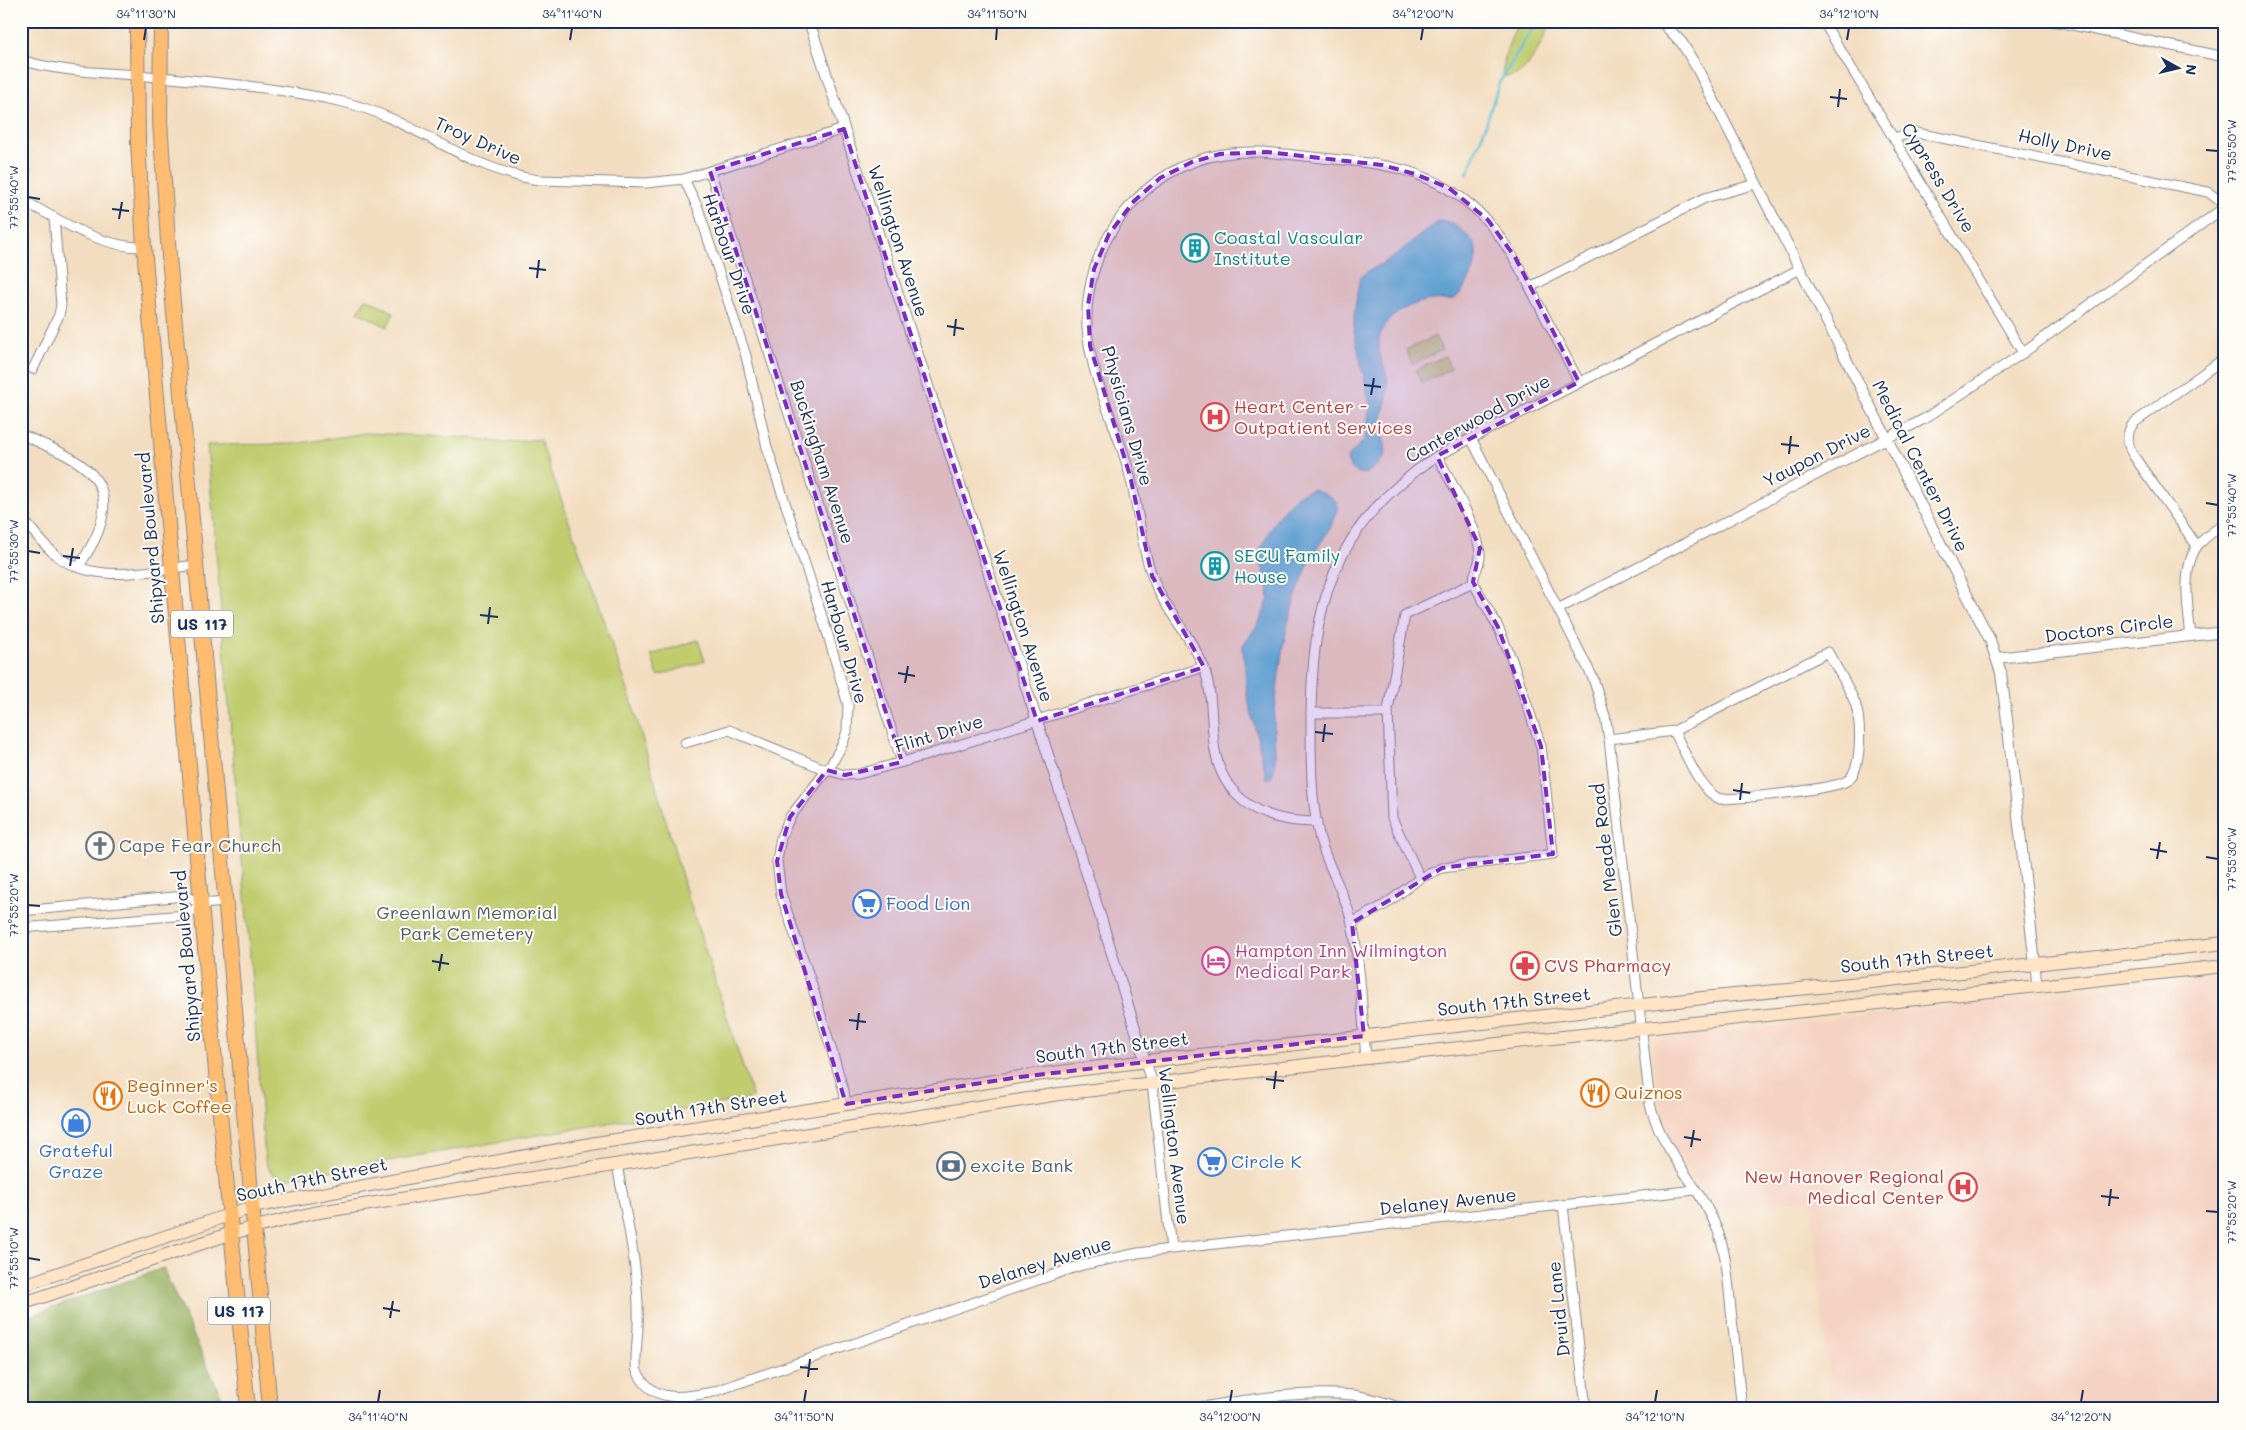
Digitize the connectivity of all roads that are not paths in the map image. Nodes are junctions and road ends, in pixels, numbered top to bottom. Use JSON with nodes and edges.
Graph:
{"nodes":[{"id":1,"x":137,"y":21,"type":"edge"},
{"id":2,"x":161,"y":21,"type":"edge"},
{"id":3,"x":809,"y":21,"type":"edge"},
{"id":4,"x":1661,"y":21,"type":"edge"},
{"id":5,"x":1823,"y":21,"type":"edge"},
{"id":6,"x":2053,"y":21,"type":"edge"},
{"id":7,"x":2225,"y":57,"type":"edge"},
{"id":8,"x":21,"y":60,"type":"edge"},
{"id":9,"x":136,"y":75,"type":"junction"},
{"id":10,"x":160,"y":77,"type":"junction"},
{"id":11,"x":844,"y":129,"type":"junction"},
{"id":12,"x":1895,"y":138,"type":"junction"},
{"id":13,"x":710,"y":171,"type":"junction"},
{"id":14,"x":684,"y":179,"type":"junction"},
{"id":15,"x":1756,"y":184,"type":"junction"},
{"id":16,"x":21,"y":199,"type":"edge"},
{"id":17,"x":2225,"y":206,"type":"edge"},
{"id":18,"x":54,"y":217,"type":"junction"},
{"id":19,"x":144,"y":247,"type":"junction"},
{"id":20,"x":1800,"y":270,"type":"junction"},
{"id":21,"x":1530,"y":287,"type":"junction"},
{"id":22,"x":2023,"y":353,"type":"junction"},
{"id":23,"x":2225,"y":358,"type":"edge"},
{"id":24,"x":33,"y":369,"type":"dead end"},
{"id":25,"x":1579,"y":382,"type":"junction"},
{"id":26,"x":21,"y":434,"type":"edge"},
{"id":27,"x":1471,"y":438,"type":"junction"},
{"id":28,"x":1888,"y":439,"type":"junction"},
{"id":29,"x":1437,"y":456,"type":"junction"},
{"id":30,"x":21,"y":518,"type":"edge"},
{"id":31,"x":2225,"y":524,"type":"edge"},
{"id":32,"x":2197,"y":546,"type":"junction"},
{"id":33,"x":196,"y":565,"type":"junction"},
{"id":34,"x":79,"y":567,"type":"junction"},
{"id":35,"x":172,"y":568,"type":"junction"},
{"id":36,"x":1473,"y":583,"type":"junction"},
{"id":37,"x":1558,"y":609,"type":"junction"},
{"id":38,"x":2225,"y":632,"type":"edge"},
{"id":39,"x":2190,"y":636,"type":"junction"},
{"id":40,"x":1997,"y":658,"type":"junction"},
{"id":41,"x":1204,"y":667,"type":"junction"},
{"id":42,"x":1311,"y":713,"type":"junction"},
{"id":43,"x":1388,"y":713,"type":"junction"},
{"id":44,"x":1037,"y":721,"type":"junction"},
{"id":45,"x":1674,"y":731,"type":"junction"},
{"id":46,"x":1609,"y":739,"type":"junction"},
{"id":47,"x":685,"y":742,"type":"dead end"},
{"id":48,"x":902,"y":762,"type":"junction"},
{"id":49,"x":827,"y":770,"type":"junction"},
{"id":50,"x":1317,"y":822,"type":"junction"},
{"id":51,"x":1420,"y":878,"type":"junction"},
{"id":52,"x":225,"y":902,"type":"junction"},
{"id":53,"x":202,"y":904,"type":"junction"},
{"id":54,"x":21,"y":910,"type":"edge"},
{"id":55,"x":1352,"y":924,"type":"junction"},
{"id":56,"x":21,"y":928,"type":"edge"},
{"id":57,"x":2225,"y":943,"type":"edge"},
{"id":58,"x":2034,"y":964,"type":"junction"},
{"id":59,"x":2225,"y":966,"type":"edge"},
{"id":60,"x":2037,"y":987,"type":"junction"},
{"id":61,"x":1640,"y":1006,"type":"junction"},
{"id":62,"x":1643,"y":1029,"type":"junction"},
{"id":63,"x":1364,"y":1036,"type":"junction"},
{"id":64,"x":1366,"y":1058,"type":"junction"},
{"id":65,"x":1146,"y":1060,"type":"junction"},
{"id":66,"x":1152,"y":1083,"type":"junction"},
{"id":67,"x":846,"y":1104,"type":"junction"},
{"id":68,"x":617,"y":1164,"type":"junction"},
{"id":69,"x":1695,"y":1190,"type":"junction"},
{"id":70,"x":1563,"y":1205,"type":"junction"},
{"id":71,"x":252,"y":1208,"type":"junction"},
{"id":72,"x":230,"y":1214,"type":"junction"},
{"id":73,"x":254,"y":1227,"type":"junction"},
{"id":74,"x":232,"y":1233,"type":"junction"},
{"id":75,"x":1171,"y":1249,"type":"junction"},
{"id":76,"x":21,"y":1286,"type":"edge"},
{"id":77,"x":21,"y":1304,"type":"edge"},
{"id":78,"x":248,"y":1409,"type":"edge"},
{"id":79,"x":270,"y":1409,"type":"edge"},
{"id":80,"x":1189,"y":1409,"type":"edge"},
{"id":81,"x":1405,"y":1409,"type":"edge"},
{"id":82,"x":1586,"y":1409,"type":"edge"},
{"id":83,"x":1742,"y":1409,"type":"edge"}],
"edges":[{"from":1,"to":9,"type":"main road","name":"Shipyard Boulevard","number":"US 117"},
{"from":2,"to":10,"type":"main road","number":"US 117"},
{"from":3,"to":11,"type":"street","name":"Wellington Avenue"},
{"from":4,"to":15,"type":"street","name":"Medical Center Drive"},
{"from":5,"to":12,"type":"street","name":"Cypress Drive"},
{"from":6,"to":7,"type":"street"},
{"from":8,"to":9,"type":"street","name":"Troy Drive"},
{"from":9,"to":10,"type":"street","name":"Troy Drive"},
{"from":9,"to":19,"type":"main road","name":"Shipyard Boulevard","number":"US 117"},
{"from":10,"to":14,"type":"street","name":"Troy Drive"},
{"from":10,"to":33,"type":"main road","number":"US 117"},
{"from":11,"to":13,"type":"street","name":"Troy Drive"},
{"from":11,"to":44,"type":"street","name":"Wellington Avenue"},
{"from":12,"to":17,"type":"street","name":"Holly Drive"},
{"from":12,"to":22,"type":"street","name":"Cypress Drive"},
{"from":13,"to":14,"type":"street","name":"Troy Drive"},
{"from":13,"to":48,"type":"street","name":"Buckingham Avenue"},
{"from":14,"to":49,"type":"street","name":"Harbour Drive"},
{"from":15,"to":20,"type":"street","name":"Medical Center Drive"},
{"from":15,"to":21,"type":"street"},
{"from":16,"to":18,"type":"street"},
{"from":17,"to":22,"type":"street","name":"Yaupon Drive"},
{"from":18,"to":19,"type":"street"},
{"from":18,"to":24,"type":"street"},
{"from":19,"to":35,"type":"main road","name":"Shipyard Boulevard","number":"US 117"},
{"from":20,"to":25,"type":"street","name":"Canterwood Drive"},
{"from":20,"to":28,"type":"street","name":"Medical Center Drive"},
{"from":21,"to":25,"type":"street","name":"Canterwood Drive"},
{"from":21,"to":41,"type":"street","name":"Physicians Drive"},
{"from":22,"to":28,"type":"street","name":"Yaupon Drive"},
{"from":23,"to":32,"type":"street"},
{"from":25,"to":27,"type":"street","name":"Canterwood Drive"},
{"from":26,"to":34,"type":"street"},
{"from":27,"to":29,"type":"street","name":"Canterwood Drive"},
{"from":27,"to":37,"type":"street","name":"Glen Meade Road"},
{"from":28,"to":37,"type":"street","name":"Yaupon Drive"},
{"from":28,"to":40,"type":"street","name":"Medical Center Drive"},
{"from":29,"to":36,"type":"street"},
{"from":29,"to":42,"type":"street","name":"Canterwood Drive"},
{"from":30,"to":34,"type":"street"},
{"from":31,"to":32,"type":"street"},
{"from":32,"to":39,"type":"street"},
{"from":33,"to":35,"type":"street"},
{"from":33,"to":52,"type":"main road","number":"US 117"},
{"from":34,"to":35,"type":"street"},
{"from":35,"to":53,"type":"main road","name":"Shipyard Boulevard","number":"US 117"},
{"from":36,"to":43,"type":"street"},
{"from":36,"to":51,"type":"street"},
{"from":37,"to":46,"type":"street","name":"Glen Meade Road"},
{"from":38,"to":39,"type":"street","name":"Doctors Circle"},
{"from":39,"to":40,"type":"street","name":"Doctors Circle"},
{"from":40,"to":58,"type":"street","name":"Medical Center Drive"},
{"from":41,"to":44,"type":"street","name":"Flint Drive"},
{"from":41,"to":50,"type":"street","name":"Physicians Drive"},
{"from":42,"to":43,"type":"street"},
{"from":42,"to":50,"type":"street","name":"Canterwood Drive"},
{"from":43,"to":51,"type":"street"},
{"from":44,"to":48,"type":"street","name":"Flint Drive"},
{"from":44,"to":65,"type":"street","name":"Wellington Avenue"},
{"from":45,"to":45,"type":"street"},
{"from":45,"to":46,"type":"street"},
{"from":46,"to":61,"type":"street","name":"Glen Meade Road"},
{"from":47,"to":49,"type":"street","name":"Flint Drive"},
{"from":48,"to":49,"type":"street","name":"Flint Drive"},
{"from":49,"to":67,"type":"street","name":"Harbour Drive"},
{"from":50,"to":55,"type":"street","name":"Canterwood Drive"},
{"from":51,"to":55,"type":"street"},
{"from":52,"to":53,"type":"street"},
{"from":52,"to":71,"type":"main road","number":"US 117"},
{"from":53,"to":54,"type":"street"},
{"from":53,"to":56,"type":"street"},
{"from":53,"to":72,"type":"main road","name":"Shipyard Boulevard","number":"US 117"},
{"from":55,"to":63,"type":"street","name":"Canterwood Drive"},
{"from":57,"to":58,"type":"main road","name":"South 17th Street"},
{"from":58,"to":60,"type":"street"},
{"from":58,"to":61,"type":"main road","name":"South 17th Street"},
{"from":59,"to":60,"type":"main road","name":"South 17th Street"},
{"from":60,"to":62,"type":"main road","name":"South 17th Street"},
{"from":61,"to":62,"type":"street","name":"Glen Meade Road"},
{"from":61,"to":63,"type":"main road","name":"South 17th Street"},
{"from":62,"to":64,"type":"main road","name":"South 17th Street"},
{"from":62,"to":69,"type":"street","name":"Glen Meade Road"},
{"from":63,"to":64,"type":"street","name":"Canterwood Drive"},
{"from":63,"to":65,"type":"main road","name":"South 17th Street"},
{"from":64,"to":66,"type":"main road","name":"South 17th Street"},
{"from":65,"to":66,"type":"street","name":"Wellington Avenue"},
{"from":65,"to":67,"type":"main road","name":"South 17th Street"},
{"from":66,"to":68,"type":"main road","name":"South 17th Street"},
{"from":66,"to":75,"type":"street","name":"Wellington Avenue"},
{"from":67,"to":71,"type":"main road","name":"South 17th Street"},
{"from":68,"to":73,"type":"main road","name":"South 17th Street"},
{"from":68,"to":75,"type":"street","name":"Delaney Avenue"},
{"from":69,"to":70,"type":"street","name":"Delaney Avenue"},
{"from":69,"to":83,"type":"street","name":"Glen Meade Road"},
{"from":70,"to":75,"type":"street","name":"Delaney Avenue"},
{"from":70,"to":82,"type":"street","name":"Druid Lane"},
{"from":71,"to":72,"type":"main road","name":"South 17th Street"},
{"from":71,"to":73,"type":"main road","number":"US 117"},
{"from":72,"to":74,"type":"main road","name":"Shipyard Boulevard","number":"US 117"},
{"from":72,"to":76,"type":"main road","name":"South 17th Street"},
{"from":73,"to":74,"type":"main road","name":"South 17th Street"},
{"from":73,"to":79,"type":"main road","number":"US 117"},
{"from":74,"to":77,"type":"main road","name":"South 17th Street"},
{"from":74,"to":78,"type":"main road","name":"Shipyard Boulevard","number":"US 117"},
{"from":80,"to":81,"type":"street"}]}
